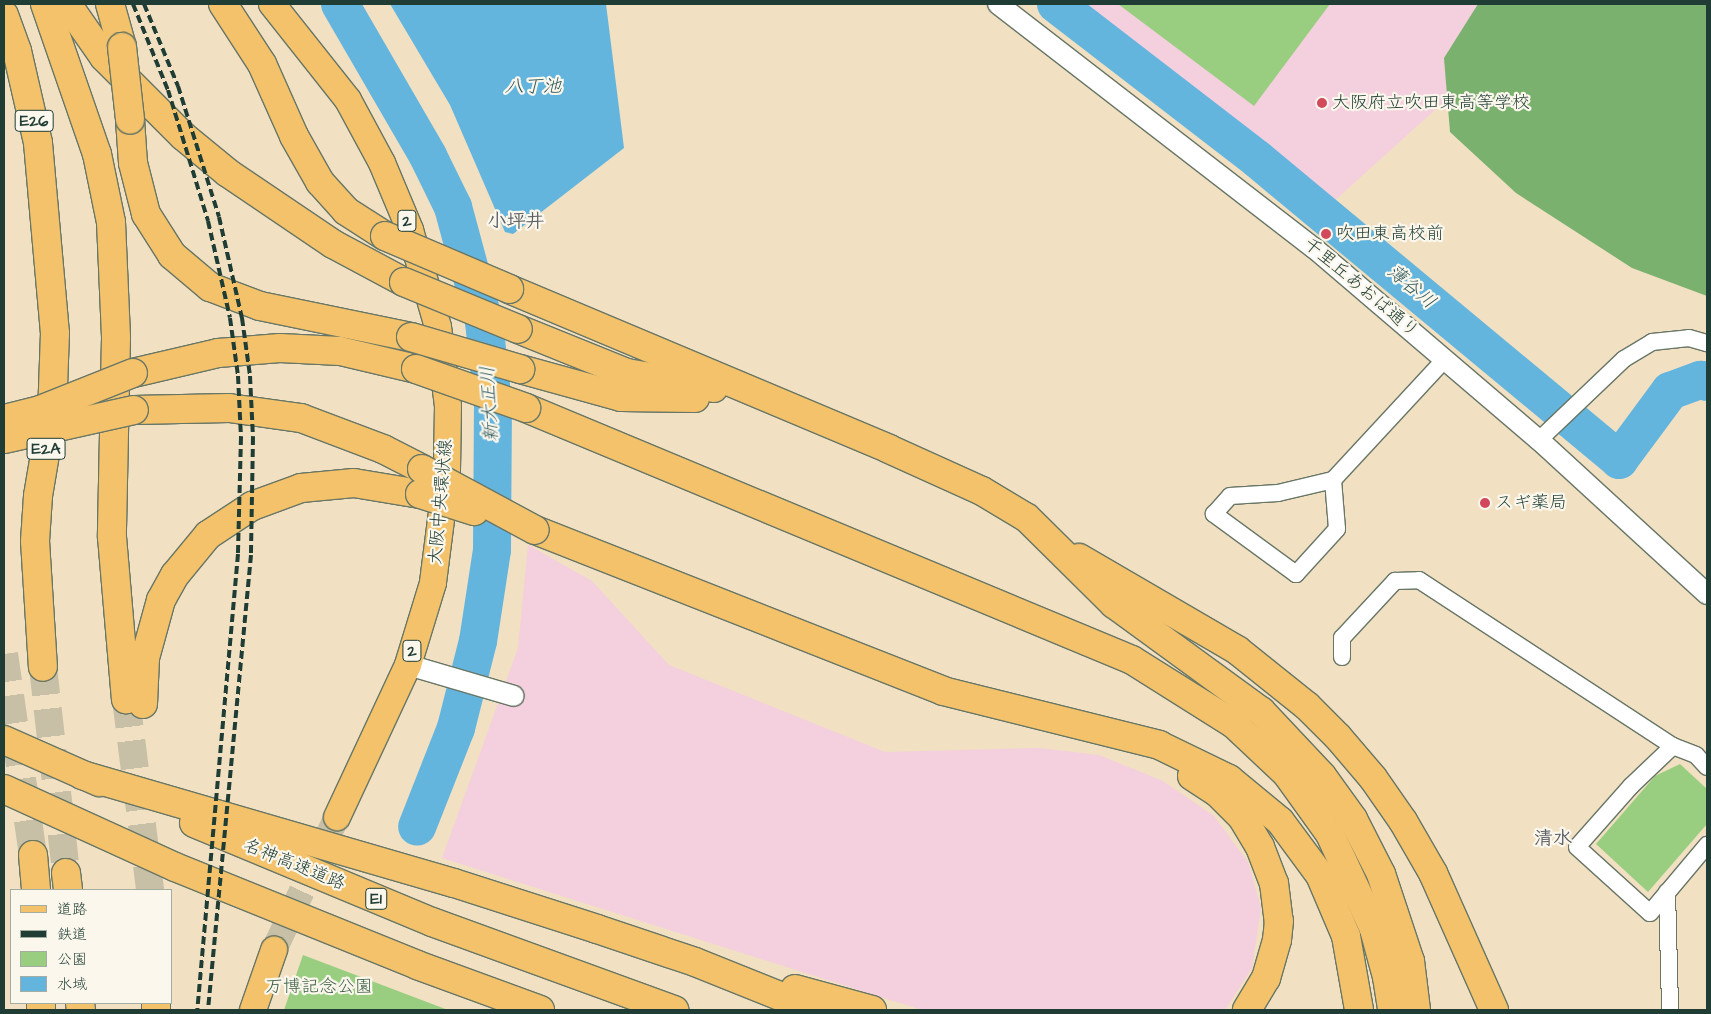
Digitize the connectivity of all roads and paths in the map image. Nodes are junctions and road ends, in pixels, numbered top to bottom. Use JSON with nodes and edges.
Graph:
{"nodes":[{"id":1,"x":45,"y":4,"type":"edge"},
{"id":2,"x":67,"y":4,"type":"edge"},
{"id":3,"x":110,"y":4,"type":"edge"},
{"id":4,"x":223,"y":4,"type":"edge"},
{"id":5,"x":272,"y":4,"type":"edge"},
{"id":6,"x":998,"y":4,"type":"edge"},
{"id":7,"x":4,"y":15,"type":"edge"},
{"id":8,"x":48,"y":231,"type":"joint"},
{"id":9,"x":1707,"y":343,"type":"edge"},
{"id":10,"x":1445,"y":359,"type":"junction"},
{"id":11,"x":771,"y":402,"type":"junction"},
{"id":12,"x":4,"y":419,"type":"edge"},
{"id":13,"x":4,"y":439,"type":"edge"},
{"id":14,"x":1539,"y":440,"type":"junction"},
{"id":15,"x":1333,"y":480,"type":"junction"},
{"id":16,"x":421,"y":482,"type":"junction"},
{"id":17,"x":1052,"y":543,"type":"junction"},
{"id":18,"x":1707,"y":594,"type":"edge"},
{"id":19,"x":1342,"y":657,"type":"dead end"},
{"id":20,"x":408,"y":665,"type":"junction"},
{"id":21,"x":43,"y":667,"type":"tunnel mouth"},
{"id":22,"x":514,"y":696,"type":"dead end"},
{"id":23,"x":1051,"y":720,"type":"junction"},
{"id":24,"x":4,"y":740,"type":"edge"},
{"id":25,"x":1673,"y":746,"type":"junction"},
{"id":26,"x":1704,"y":756,"type":"edge"},
{"id":27,"x":82,"y":774,"type":"junction"},
{"id":28,"x":4,"y":788,"type":"edge"},
{"id":29,"x":337,"y":817,"type":"tunnel mouth"},
{"id":30,"x":1707,"y":845,"type":"edge"},
{"id":31,"x":33,"y":855,"type":"tunnel mouth"},
{"id":32,"x":36,"y":889,"type":"edge"},
{"id":33,"x":1667,"y":892,"type":"junction"},
{"id":34,"x":274,"y":950,"type":"tunnel mouth"},
{"id":35,"x":695,"y":962,"type":"junction"},
{"id":36,"x":253,"y":1010,"type":"edge"},
{"id":37,"x":540,"y":1010,"type":"edge"},
{"id":38,"x":674,"y":1010,"type":"edge"},
{"id":39,"x":815,"y":1010,"type":"edge"},
{"id":40,"x":872,"y":1010,"type":"edge"},
{"id":41,"x":1247,"y":1010,"type":"edge"},
{"id":42,"x":1359,"y":1010,"type":"edge"},
{"id":43,"x":1392,"y":1010,"type":"edge"},
{"id":44,"x":1416,"y":1010,"type":"edge"},
{"id":45,"x":1494,"y":1010,"type":"edge"},
{"id":46,"x":1670,"y":1010,"type":"edge"}],
"edges":[{"from":1,"to":16,"type":"highway"},
{"from":2,"to":11,"type":"highway","bridge":true},
{"from":3,"to":11,"type":"highway","bridge":true},
{"from":4,"to":11,"type":"highway","bridge":true},
{"from":5,"to":20,"type":"main road","name":"大阪中央環状線","number":"2"},
{"from":6,"to":10,"type":"street","name":"千里丘あおば通り"},
{"from":7,"to":8,"type":"highway","number":"E26"},
{"from":8,"to":21,"type":"highway","number":"E2A"},
{"from":9,"to":14,"type":"street"},
{"from":10,"to":14,"type":"street","name":"千里丘あおば通り"},
{"from":10,"to":15,"type":"street"},
{"from":11,"to":17,"type":"highway"},
{"from":12,"to":43,"type":"highway","bridge":true},
{"from":13,"to":16,"type":"highway","bridge":true},
{"from":14,"to":18,"type":"street","name":"千里丘あおば通り"},
{"from":15,"to":15,"type":"street"},
{"from":16,"to":23,"type":"highway","bridge":true},
{"from":17,"to":44,"type":"highway"},
{"from":17,"to":45,"type":"highway"},
{"from":19,"to":25,"type":"street"},
{"from":20,"to":22,"type":"street"},
{"from":20,"to":29,"type":"main road","name":"大阪中央環状線","number":"2"},
{"from":23,"to":41,"type":"highway"},
{"from":23,"to":42,"type":"highway"},
{"from":24,"to":27,"type":"highway","name":"名神高速道路","number":"E1"},
{"from":25,"to":26,"type":"street"},
{"from":25,"to":33,"type":"street"},
{"from":27,"to":35,"type":"highway"},
{"from":27,"to":38,"type":"highway","name":"名神高速道路","number":"E1"},
{"from":28,"to":37,"type":"highway"},
{"from":30,"to":33,"type":"street"},
{"from":31,"to":32,"type":"highway"},
{"from":33,"to":46,"type":"street"},
{"from":34,"to":36,"type":"main road"},
{"from":35,"to":39,"type":"highway"},
{"from":35,"to":40,"type":"highway"}]}
